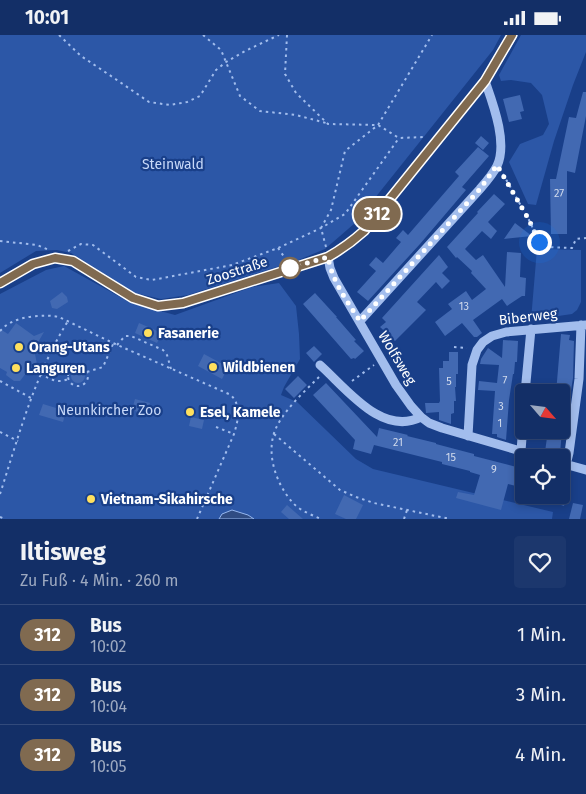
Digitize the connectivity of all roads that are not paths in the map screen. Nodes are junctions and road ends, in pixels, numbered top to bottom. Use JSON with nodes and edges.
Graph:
{"nodes":[{"id":1,"x":512,"y":35,"type":"edge"},
{"id":2,"x":485,"y":81,"type":"junction"},
{"id":3,"x":328,"y":257,"type":"junction"},
{"id":4,"x":0,"y":283,"type":"edge"},
{"id":5,"x":360,"y":321,"type":"junction"},
{"id":6,"x":584,"y":325,"type":"edge"},
{"id":7,"x":531,"y":329,"type":"junction"},
{"id":8,"x":323,"y":367,"type":"road end"},
{"id":9,"x":526,"y":384,"type":"edge"},
{"id":10,"x":421,"y":417,"type":"junction"},
{"id":11,"x":468,"y":436,"type":"junction"},
{"id":12,"x":570,"y":449,"type":"edge"},
{"id":13,"x":515,"y":450,"type":"edge"},
{"id":14,"x":570,"y":466,"type":"edge"},
{"id":15,"x":586,"y":470,"type":"edge"}],
"edges":[{"from":1,"to":2,"type":"street","name":"Zoostraße"},
{"from":2,"to":3,"type":"street","name":"Zoostraße"},
{"from":2,"to":5,"type":"street"},
{"from":3,"to":4,"type":"street","name":"Zoostraße"},
{"from":3,"to":5,"type":"street","name":"Wolfsweg"},
{"from":5,"to":10,"type":"street","name":"Wolfsweg"},
{"from":6,"to":7,"type":"street","name":"Biberweg"},
{"from":6,"to":12,"type":"street"},
{"from":7,"to":9,"type":"street"},
{"from":7,"to":11,"type":"street","name":"Biberweg"},
{"from":8,"to":10,"type":"street"},
{"from":10,"to":11,"type":"street","name":"Wolfsweg"},
{"from":11,"to":13,"type":"street","name":"Wolfsweg"},
{"from":14,"to":15,"type":"street"}]}
